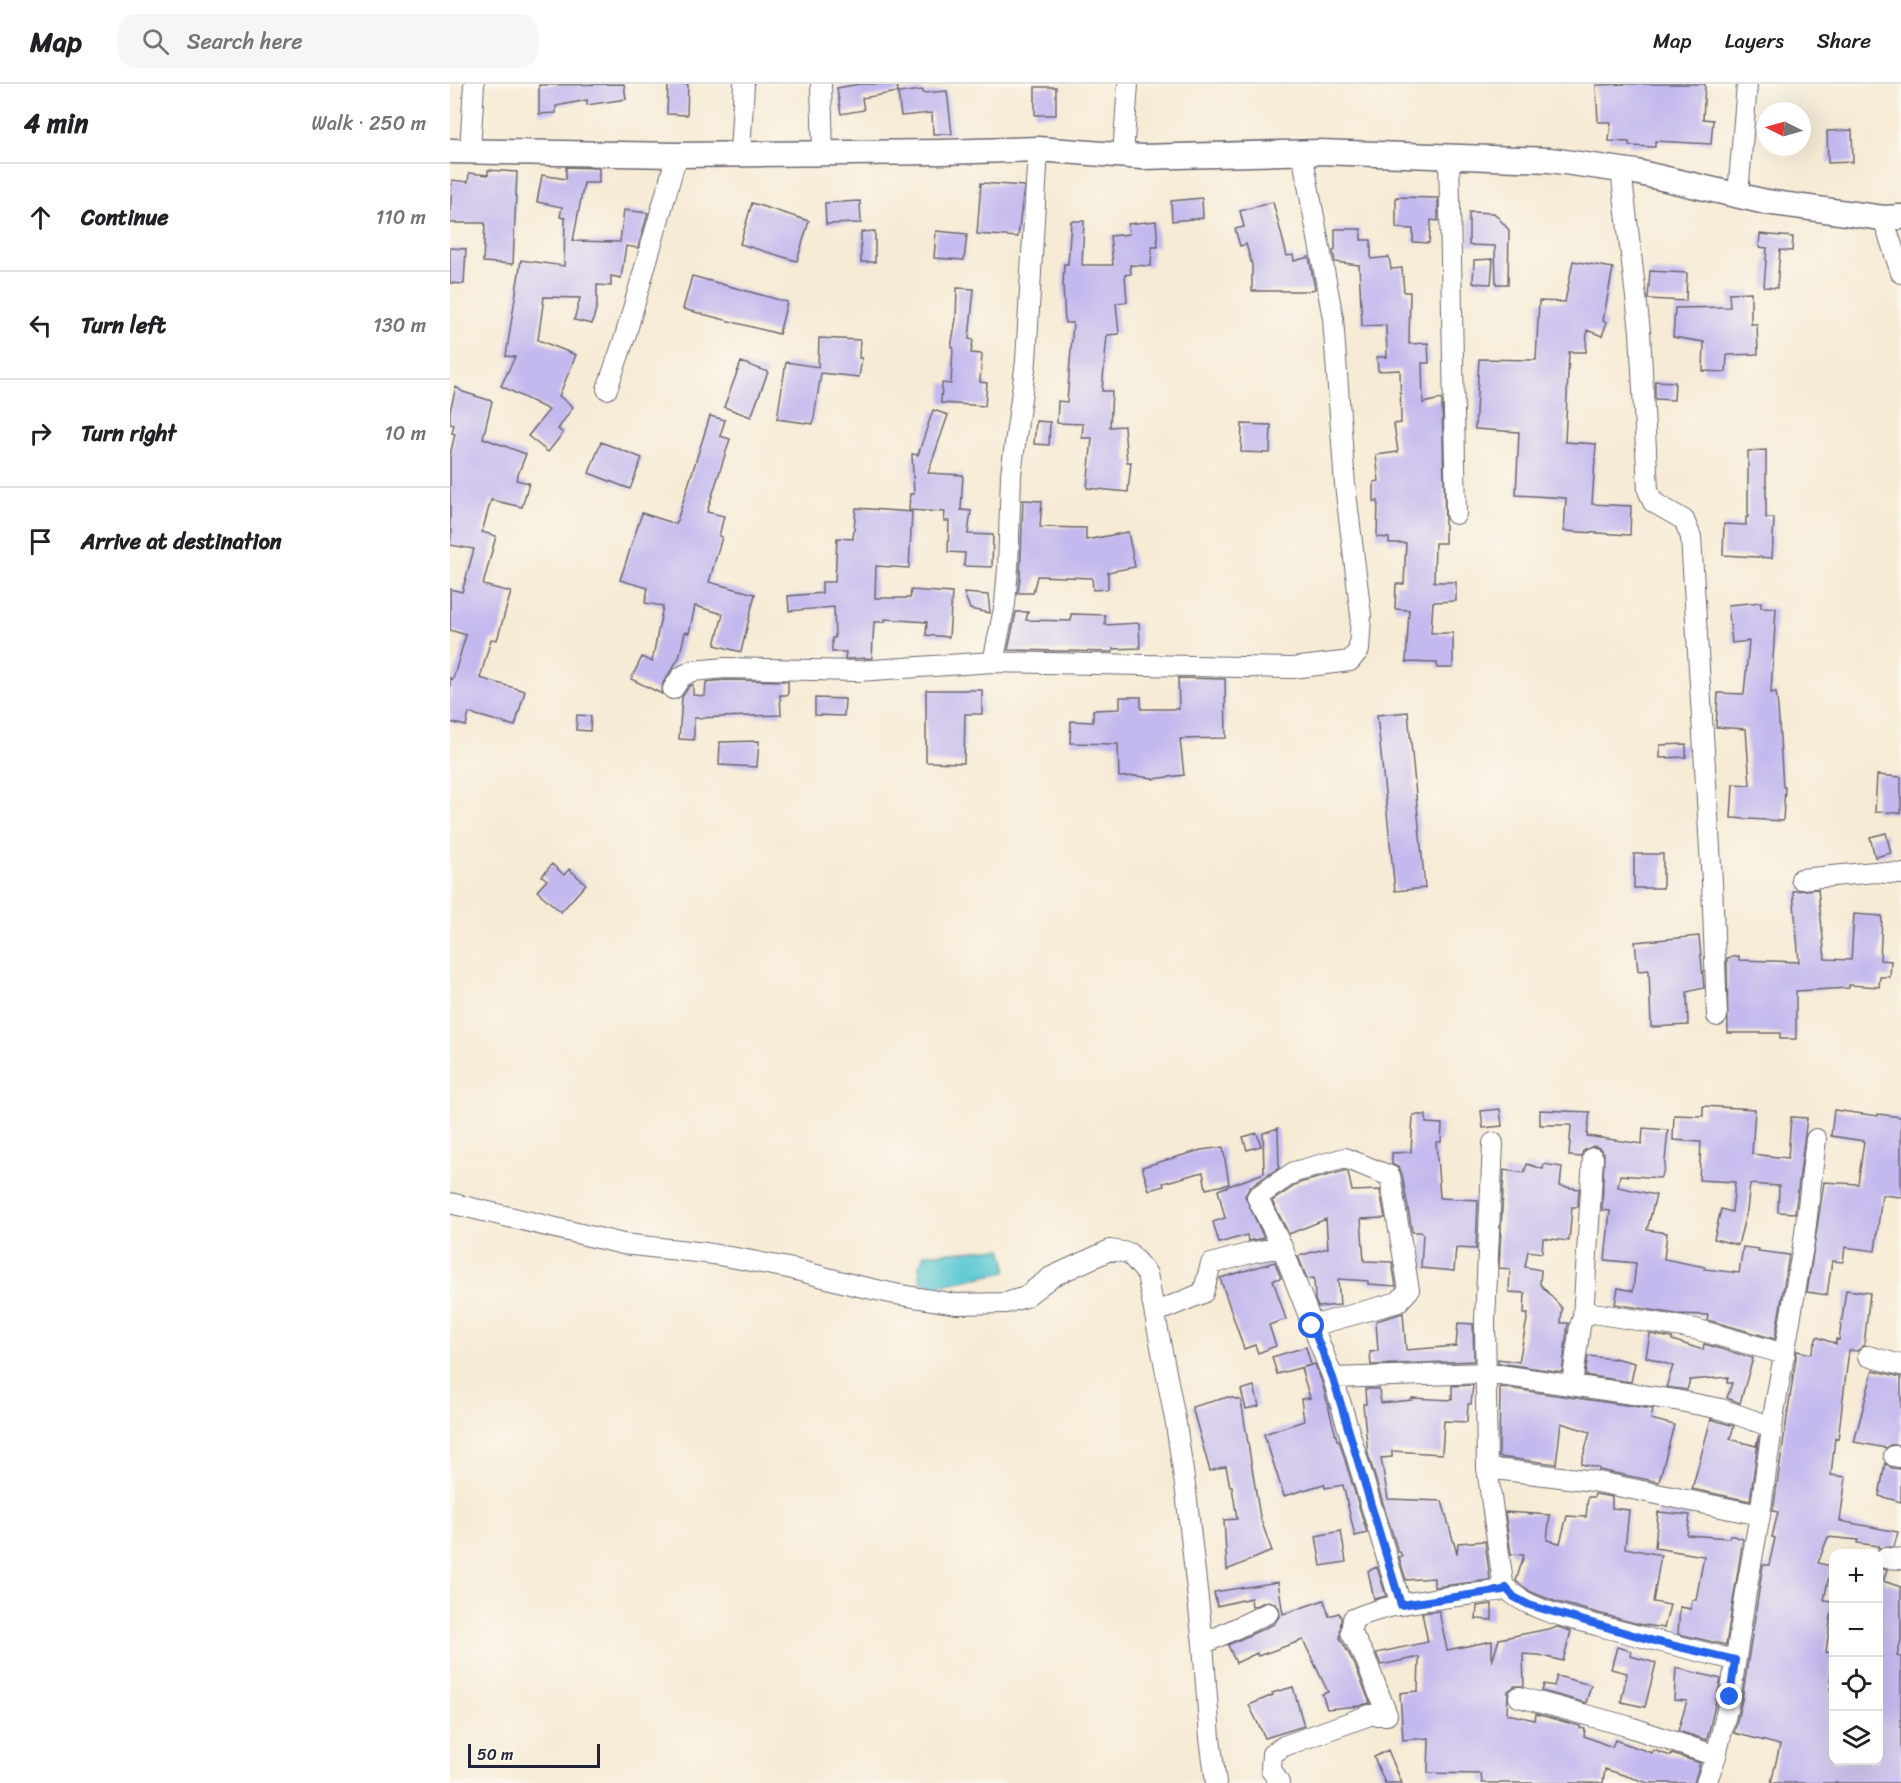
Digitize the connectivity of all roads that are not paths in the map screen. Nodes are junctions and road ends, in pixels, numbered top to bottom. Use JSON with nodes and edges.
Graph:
{"nodes":[{"id":1,"x":474,"y":84,"type":"edge"},
{"id":2,"x":744,"y":84,"type":"edge"},
{"id":3,"x":821,"y":84,"type":"edge"},
{"id":4,"x":1128,"y":84,"type":"edge"},
{"id":5,"x":1747,"y":84,"type":"edge"},
{"id":6,"x":1038,"y":149,"type":"junction"},
{"id":7,"x":460,"y":151,"type":"edge"},
{"id":8,"x":740,"y":153,"type":"junction"},
{"id":9,"x":823,"y":153,"type":"junction"},
{"id":10,"x":1302,"y":153,"type":"junction"},
{"id":11,"x":677,"y":155,"type":"junction"},
{"id":12,"x":1122,"y":156,"type":"junction"},
{"id":13,"x":1449,"y":156,"type":"junction"},
{"id":14,"x":1620,"y":170,"type":"junction"},
{"id":15,"x":1738,"y":195,"type":"junction"},
{"id":16,"x":1892,"y":217,"type":"edge"},
{"id":17,"x":1901,"y":273,"type":"edge"},
{"id":18,"x":607,"y":389,"type":"dead end"},
{"id":19,"x":1456,"y":514,"type":"dead end"},
{"id":20,"x":993,"y":662,"type":"junction"},
{"id":21,"x":673,"y":689,"type":"dead end"},
{"id":22,"x":1901,"y":874,"type":"edge"},
{"id":23,"x":1801,"y":879,"type":"dead end"},
{"id":24,"x":1717,"y":1016,"type":"dead end"},
{"id":25,"x":1816,"y":1139,"type":"dead end"},
{"id":26,"x":1493,"y":1143,"type":"dead end"},
{"id":27,"x":1593,"y":1158,"type":"dead end"},
{"id":28,"x":450,"y":1203,"type":"edge"},
{"id":29,"x":1282,"y":1247,"type":"junction"},
{"id":30,"x":1156,"y":1312,"type":"junction"},
{"id":31,"x":1583,"y":1317,"type":"junction"},
{"id":32,"x":1312,"y":1326,"type":"junction"},
{"id":33,"x":1785,"y":1354,"type":"junction"},
{"id":34,"x":1868,"y":1356,"type":"dead end"},
{"id":35,"x":1901,"y":1365,"type":"edge"},
{"id":36,"x":1486,"y":1373,"type":"junction"},
{"id":37,"x":1333,"y":1378,"type":"junction"},
{"id":38,"x":1572,"y":1385,"type":"junction"},
{"id":39,"x":1772,"y":1427,"type":"junction"},
{"id":40,"x":1487,"y":1468,"type":"junction"},
{"id":41,"x":1760,"y":1515,"type":"junction"},
{"id":42,"x":1503,"y":1590,"type":"junction"},
{"id":43,"x":1401,"y":1605,"type":"junction"},
{"id":44,"x":1268,"y":1613,"type":"dead end"},
{"id":45,"x":1203,"y":1644,"type":"junction"},
{"id":46,"x":1735,"y":1660,"type":"junction"},
{"id":47,"x":1519,"y":1697,"type":"dead end"},
{"id":48,"x":1716,"y":1756,"type":"junction"},
{"id":49,"x":1216,"y":1783,"type":"edge"},
{"id":50,"x":1279,"y":1783,"type":"edge"},
{"id":51,"x":1706,"y":1783,"type":"edge"}],
"edges":[{"from":1,"to":7,"type":"street"},
{"from":2,"to":8,"type":"street"},
{"from":3,"to":9,"type":"street"},
{"from":4,"to":12,"type":"street"},
{"from":5,"to":15,"type":"street"},
{"from":6,"to":9,"type":"street"},
{"from":6,"to":12,"type":"street"},
{"from":6,"to":20,"type":"street"},
{"from":7,"to":11,"type":"street"},
{"from":8,"to":9,"type":"street"},
{"from":8,"to":11,"type":"street"},
{"from":10,"to":12,"type":"street"},
{"from":10,"to":13,"type":"street"},
{"from":10,"to":20,"type":"street"},
{"from":11,"to":18,"type":"street"},
{"from":13,"to":14,"type":"street"},
{"from":13,"to":19,"type":"street"},
{"from":14,"to":15,"type":"street"},
{"from":14,"to":24,"type":"street"},
{"from":15,"to":16,"type":"street"},
{"from":16,"to":17,"type":"street"},
{"from":20,"to":21,"type":"street"},
{"from":22,"to":23,"type":"street"},
{"from":25,"to":33,"type":"street"},
{"from":26,"to":36,"type":"street"},
{"from":27,"to":31,"type":"street"},
{"from":28,"to":30,"type":"street"},
{"from":29,"to":30,"type":"street"},
{"from":29,"to":32,"type":"street"},
{"from":29,"to":32,"type":"street"},
{"from":30,"to":45,"type":"street"},
{"from":31,"to":33,"type":"street"},
{"from":31,"to":38,"type":"street"},
{"from":32,"to":37,"type":"street"},
{"from":33,"to":39,"type":"street"},
{"from":34,"to":35,"type":"street"},
{"from":36,"to":37,"type":"street"},
{"from":36,"to":38,"type":"street"},
{"from":36,"to":40,"type":"street"},
{"from":37,"to":43,"type":"street"},
{"from":38,"to":39,"type":"street"},
{"from":39,"to":41,"type":"street"},
{"from":40,"to":41,"type":"street"},
{"from":40,"to":42,"type":"street"},
{"from":41,"to":46,"type":"street"},
{"from":42,"to":43,"type":"street"},
{"from":42,"to":46,"type":"street"},
{"from":43,"to":50,"type":"street"},
{"from":44,"to":45,"type":"street"},
{"from":45,"to":49,"type":"street"},
{"from":46,"to":48,"type":"street"},
{"from":47,"to":48,"type":"street"},
{"from":48,"to":51,"type":"street"}]}
